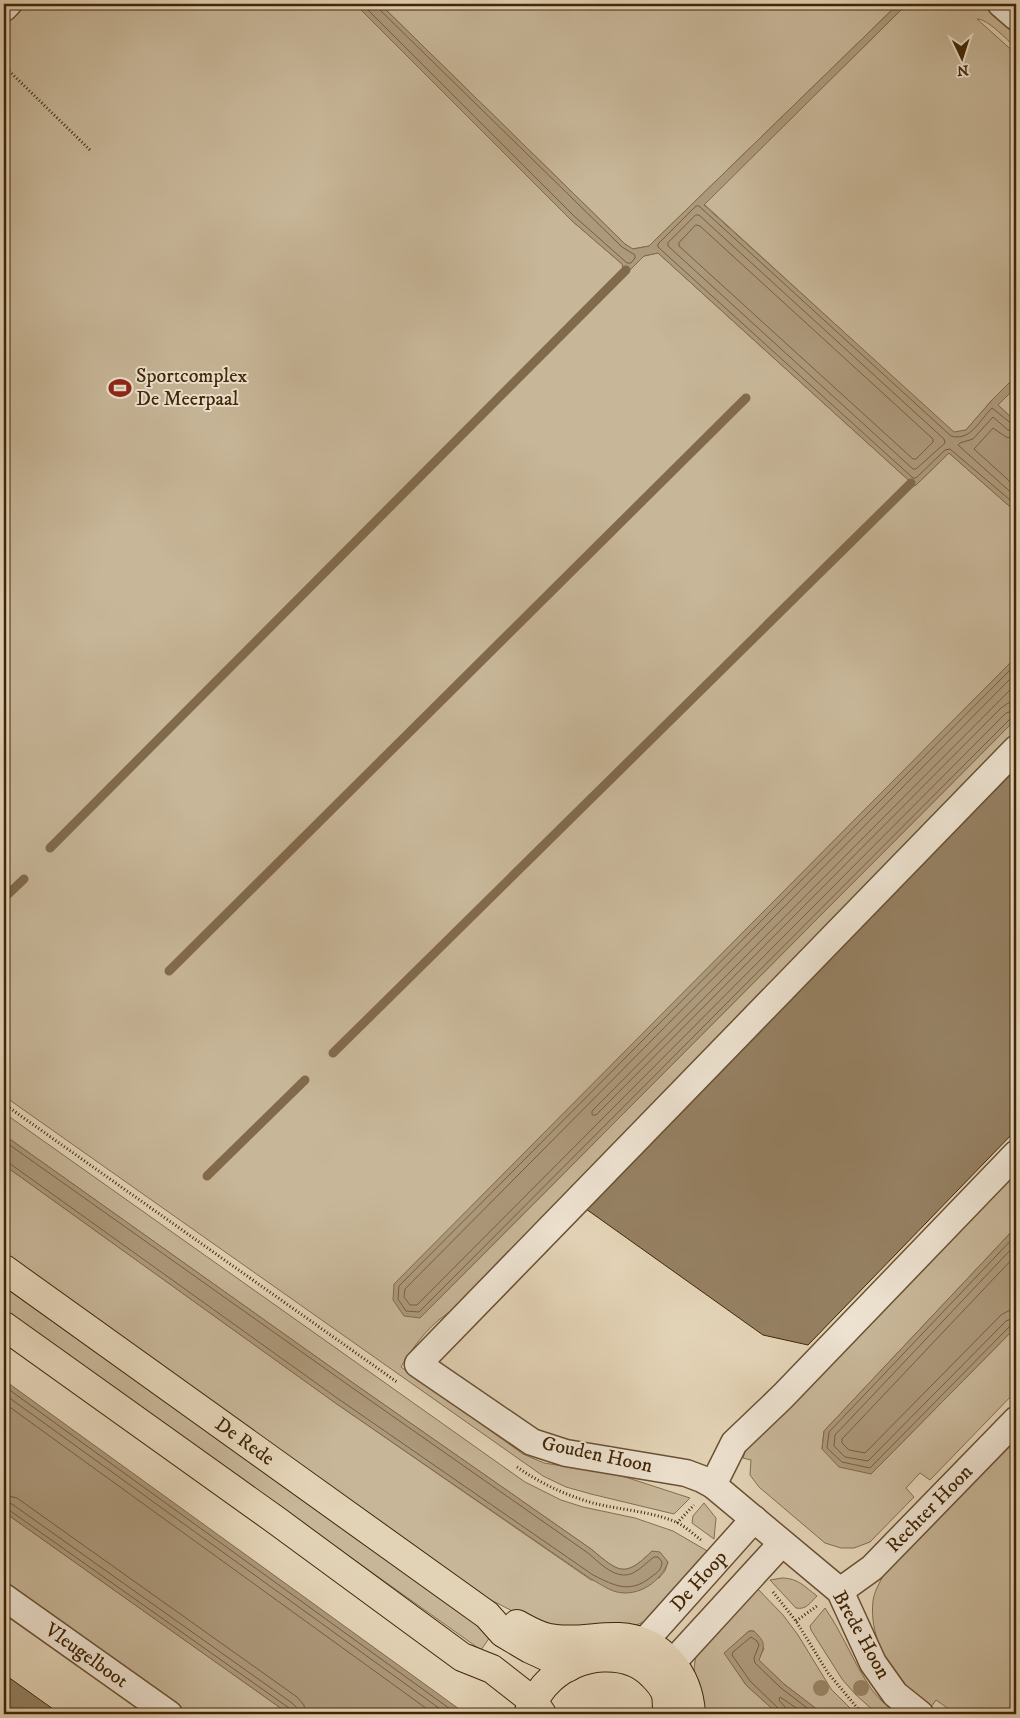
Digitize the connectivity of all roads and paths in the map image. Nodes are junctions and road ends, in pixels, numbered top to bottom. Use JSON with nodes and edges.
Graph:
{"nodes":[{"id":1,"x":8,"y":4,"type":"edge"},
{"id":2,"x":1001,"y":4,"type":"edge"},
{"id":3,"x":4,"y":8,"type":"edge"},
{"id":4,"x":1016,"y":17,"type":"edge"},
{"id":5,"x":4,"y":66,"type":"edge"},
{"id":6,"x":90,"y":150,"type":"dead end"},
{"id":7,"x":1016,"y":749,"type":"edge"},
{"id":8,"x":1016,"y":1154,"type":"edge"},
{"id":9,"x":4,"y":1269,"type":"edge"},
{"id":10,"x":4,"y":1326,"type":"edge"},
{"id":11,"x":1016,"y":1420,"type":"edge"},
{"id":12,"x":713,"y":1485,"type":"junction"},
{"id":13,"x":754,"y":1520,"type":"junction"},
{"id":14,"x":782,"y":1543,"type":"junction"},
{"id":15,"x":840,"y":1591,"type":"junction"},
{"id":16,"x":4,"y":1597,"type":"edge"},
{"id":17,"x":487,"y":1614,"type":"junction"},
{"id":18,"x":634,"y":1651,"type":"junction"},
{"id":19,"x":673,"y":1662,"type":"junction"},
{"id":20,"x":569,"y":1666,"type":"junction"},
{"id":21,"x":531,"y":1711,"type":"edge"},
{"id":22,"x":169,"y":1714,"type":"edge"},
{"id":23,"x":667,"y":1714,"type":"edge"},
{"id":24,"x":691,"y":1714,"type":"edge"},
{"id":25,"x":920,"y":1714,"type":"edge"}],
"edges":[{"from":1,"to":3,"type":"street"},
{"from":2,"to":4,"type":"street"},
{"from":5,"to":6,"type":"path"},
{"from":7,"to":12,"type":"street","name":"Gouden Hoon"},
{"from":8,"to":12,"type":"street"},
{"from":9,"to":17,"type":"main road","name":"De Rede"},
{"from":10,"to":21,"type":"main road"},
{"from":11,"to":15,"type":"street","name":"Rechter Hoon"},
{"from":12,"to":13,"type":"street","name":"Gouden Hoon"},
{"from":13,"to":14,"type":"street","name":"Brede Hoon"},
{"from":13,"to":18,"type":"street","name":"De Hoop"},
{"from":14,"to":15,"type":"street","name":"Brede Hoon"},
{"from":14,"to":19,"type":"street","name":"De Hoop"},
{"from":15,"to":25,"type":"street","name":"Brede Hoon"},
{"from":16,"to":22,"type":"street","name":"Vleugelboot"},
{"from":17,"to":18,"type":"main road","name":"De Rede"},
{"from":17,"to":20,"type":"main road","name":"De Rede"},
{"from":18,"to":19,"type":"main road"},
{"from":18,"to":20,"type":"main road"},
{"from":18,"to":23,"type":"main road"},
{"from":19,"to":24,"type":"main road"},
{"from":20,"to":21,"type":"main road"}]}
